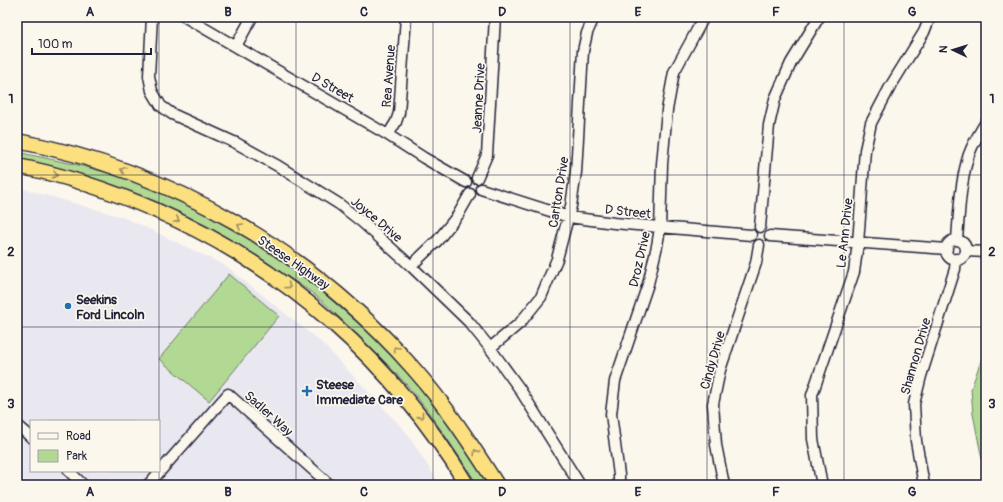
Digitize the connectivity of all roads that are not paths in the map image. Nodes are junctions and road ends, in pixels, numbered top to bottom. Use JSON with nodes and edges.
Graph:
{"nodes":[{"id":1,"x":152,"y":17,"type":"edge"},
{"id":2,"x":185,"y":17,"type":"edge"},
{"id":3,"x":252,"y":17,"type":"edge"},
{"id":4,"x":406,"y":17,"type":"edge"},
{"id":5,"x":495,"y":17,"type":"edge"},
{"id":6,"x":594,"y":17,"type":"edge"},
{"id":7,"x":704,"y":17,"type":"edge"},
{"id":8,"x":819,"y":17,"type":"edge"},
{"id":9,"x":930,"y":17,"type":"edge"},
{"id":10,"x":236,"y":46,"type":"junction"},
{"id":11,"x":986,"y":122,"type":"edge"},
{"id":12,"x":388,"y":134,"type":"junction"},
{"id":13,"x":17,"y":141,"type":"edge"},
{"id":14,"x":17,"y":166,"type":"edge"},
{"id":15,"x":477,"y":178,"type":"junction"},
{"id":16,"x":466,"y":182,"type":"junction"},
{"id":17,"x":482,"y":189,"type":"junction"},
{"id":18,"x":470,"y":194,"type":"junction"},
{"id":19,"x":569,"y":217,"type":"junction"},
{"id":20,"x":760,"y":227,"type":"junction"},
{"id":21,"x":660,"y":228,"type":"junction"},
{"id":22,"x":751,"y":235,"type":"junction"},
{"id":23,"x":770,"y":236,"type":"junction"},
{"id":24,"x":957,"y":240,"type":"junction"},
{"id":25,"x":858,"y":243,"type":"junction"},
{"id":26,"x":759,"y":245,"type":"junction"},
{"id":27,"x":947,"y":249,"type":"junction"},
{"id":28,"x":966,"y":251,"type":"junction"},
{"id":29,"x":986,"y":252,"type":"edge"},
{"id":30,"x":956,"y":259,"type":"junction"},
{"id":31,"x":411,"y":266,"type":"junction"},
{"id":32,"x":490,"y":348,"type":"junction"},
{"id":33,"x":17,"y":425,"type":"edge"},
{"id":34,"x":30,"y":436,"type":"edge"},
{"id":35,"x":160,"y":471,"type":"edge"},
{"id":36,"x":70,"y":472,"type":"edge"},
{"id":37,"x":159,"y":472,"type":"edge"},
{"id":38,"x":83,"y":485,"type":"edge"},
{"id":39,"x":148,"y":485,"type":"edge"},
{"id":40,"x":330,"y":485,"type":"edge"},
{"id":41,"x":467,"y":485,"type":"edge"},
{"id":42,"x":497,"y":485,"type":"edge"},
{"id":43,"x":580,"y":485,"type":"edge"},
{"id":44,"x":619,"y":485,"type":"edge"},
{"id":45,"x":724,"y":485,"type":"edge"},
{"id":46,"x":822,"y":485,"type":"edge"},
{"id":47,"x":924,"y":485,"type":"edge"}],
"edges":[{"from":1,"to":31,"type":"street","name":"Joyce Drive"},
{"from":2,"to":10,"type":"street","name":"D Street"},
{"from":3,"to":10,"type":"street"},
{"from":4,"to":12,"type":"street","name":"Rea Avenue"},
{"from":5,"to":15,"type":"street","name":"Jeanne Drive"},
{"from":6,"to":19,"type":"street","name":"Carlton Drive"},
{"from":7,"to":21,"type":"street","name":"Droz Drive"},
{"from":8,"to":20,"type":"street"},
{"from":9,"to":25,"type":"street","name":"Le Ann Drive"},
{"from":10,"to":12,"type":"street","name":"D Street"},
{"from":11,"to":24,"type":"street"},
{"from":12,"to":16,"type":"street","name":"D Street"},
{"from":42,"to":13,"type":"highway","name":"Steese Highway","one_way":true},
{"from":14,"to":41,"type":"highway","name":"Steese Highway","one_way":true},
{"from":15,"to":16,"type":"street"},
{"from":15,"to":17,"type":"street"},
{"from":16,"to":18,"type":"street"},
{"from":17,"to":18,"type":"street"},
{"from":17,"to":19,"type":"street","name":"D Street"},
{"from":18,"to":31,"type":"street"},
{"from":19,"to":21,"type":"street","name":"D Street"},
{"from":19,"to":32,"type":"street","name":"Carlton Drive"},
{"from":20,"to":22,"type":"street"},
{"from":20,"to":23,"type":"street"},
{"from":21,"to":22,"type":"street","name":"D Street"},
{"from":21,"to":44,"type":"street","name":"Droz Drive"},
{"from":22,"to":26,"type":"street"},
{"from":23,"to":25,"type":"street"},
{"from":23,"to":26,"type":"street"},
{"from":24,"to":27,"type":"street"},
{"from":24,"to":28,"type":"street"},
{"from":25,"to":27,"type":"street"},
{"from":25,"to":46,"type":"street","name":"Le Ann Drive"},
{"from":26,"to":45,"type":"street","name":"Cindy Drive"},
{"from":27,"to":30,"type":"street"},
{"from":28,"to":29,"type":"street"},
{"from":28,"to":30,"type":"street"},
{"from":30,"to":47,"type":"street","name":"Shannon Drive"},
{"from":31,"to":32,"type":"street","name":"Joyce Drive"},
{"from":32,"to":43,"type":"street","name":"Joyce Drive"},
{"from":33,"to":34,"type":"street"},
{"from":35,"to":40,"type":"street","name":"Sadler Way"},
{"from":36,"to":38,"type":"street"},
{"from":37,"to":39,"type":"street","name":"Sadler Way"}]}
